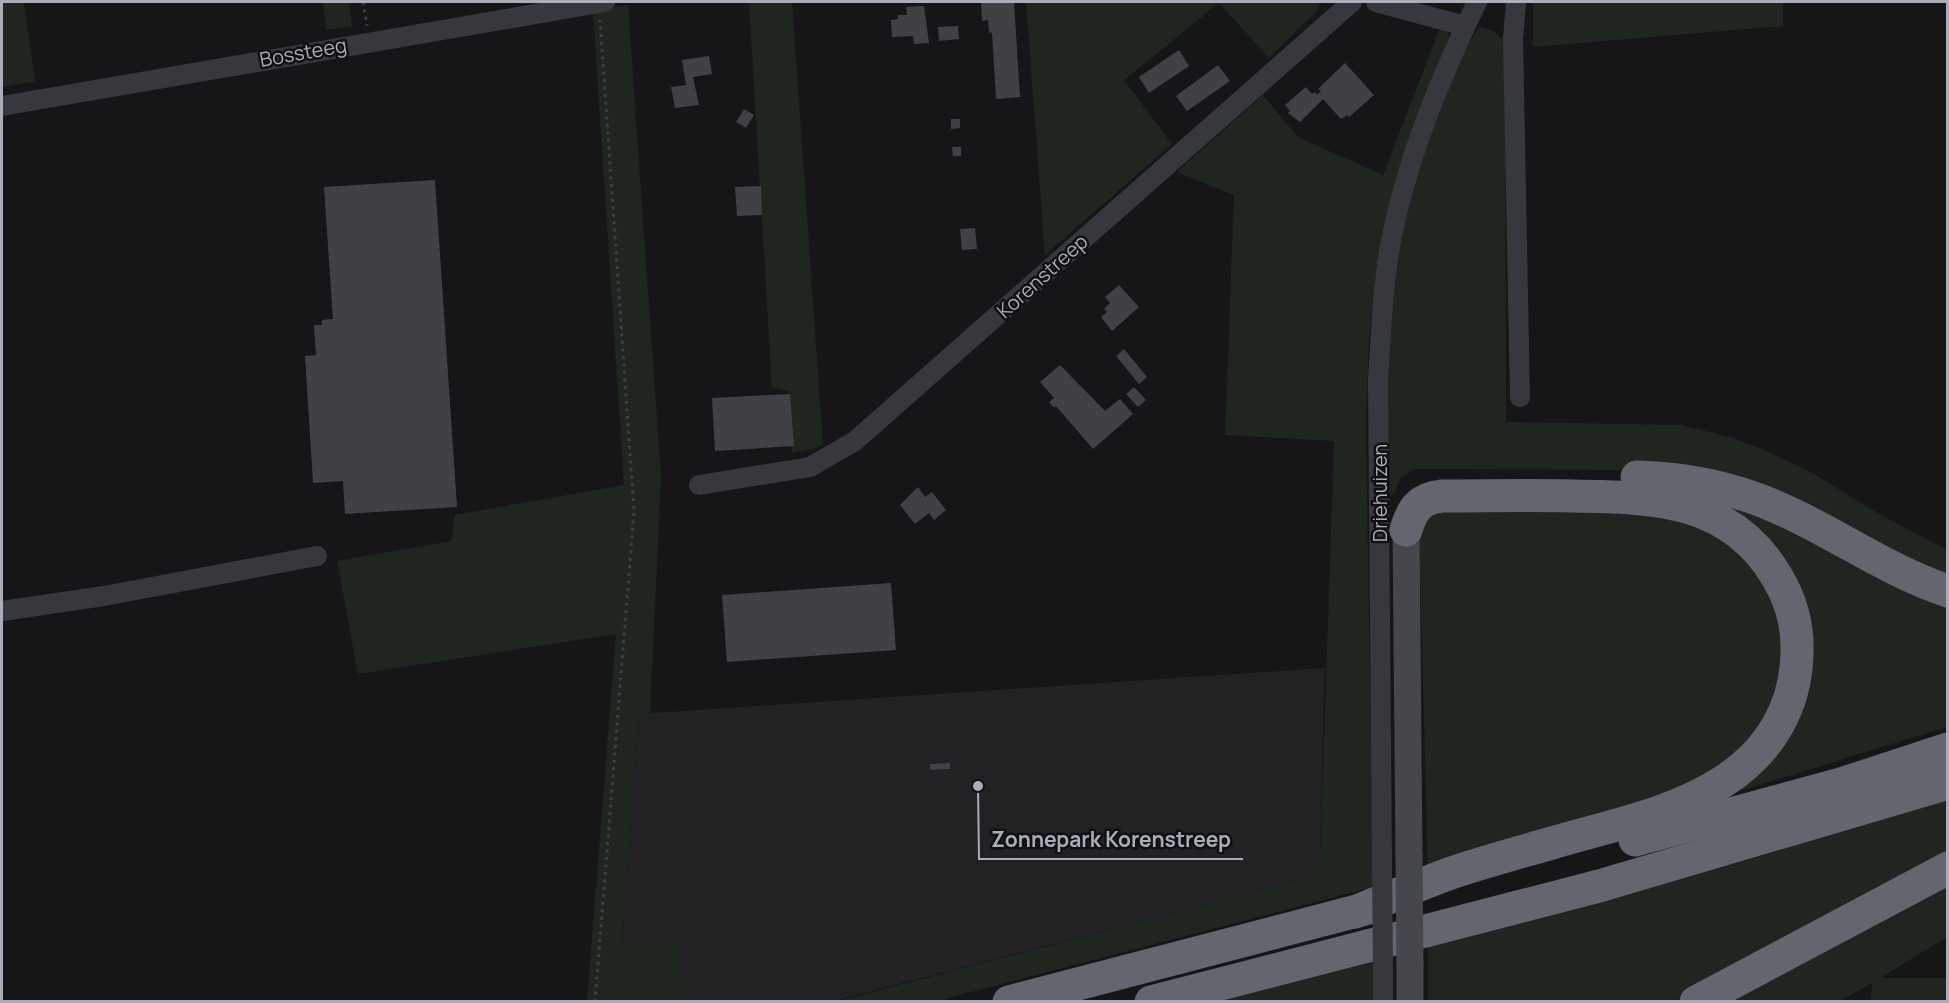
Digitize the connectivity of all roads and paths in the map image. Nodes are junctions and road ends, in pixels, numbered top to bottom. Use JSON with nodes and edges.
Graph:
{"nodes":[{"id":1,"x":363,"y":2,"type":"edge"},
{"id":2,"x":602,"y":2,"type":"edge"},
{"id":3,"x":1352,"y":2,"type":"edge"},
{"id":4,"x":1376,"y":2,"type":"edge"},
{"id":5,"x":1477,"y":2,"type":"edge"},
{"id":6,"x":1516,"y":2,"type":"edge"},
{"id":7,"x":1465,"y":26,"type":"junction"},
{"id":8,"x":369,"y":41,"type":"junction"},
{"id":9,"x":2,"y":106,"type":"edge"},
{"id":10,"x":1520,"y":397,"type":"dead end"},
{"id":11,"x":699,"y":485,"type":"dead end"},
{"id":12,"x":1406,"y":530,"type":"junction"},
{"id":13,"x":316,"y":556,"type":"dead end"},
{"id":14,"x":1947,"y":591,"type":"edge"},
{"id":15,"x":2,"y":612,"type":"edge"},
{"id":16,"x":1947,"y":749,"type":"edge"},
{"id":17,"x":1947,"y":783,"type":"edge"},
{"id":18,"x":1947,"y":868,"type":"edge"},
{"id":19,"x":1355,"y":912,"type":"junction"},
{"id":20,"x":595,"y":1002,"type":"edge"},
{"id":21,"x":1009,"y":1002,"type":"edge"},
{"id":22,"x":1152,"y":1002,"type":"edge"},
{"id":23,"x":1383,"y":1002,"type":"edge"},
{"id":24,"x":1410,"y":1002,"type":"edge"},
{"id":25,"x":1696,"y":1002,"type":"edge"}],
"edges":[{"from":1,"to":8,"type":"path"},
{"from":2,"to":8,"type":"street","name":"Bossteeg"},
{"from":2,"to":20,"type":"path"},
{"from":3,"to":11,"type":"street","name":"Korenstreep"},
{"from":4,"to":7,"type":"street"},
{"from":5,"to":7,"type":"street","name":"Driehuizen"},
{"from":6,"to":10,"type":"street"},
{"from":7,"to":23,"type":"street","name":"Driehuizen","bridge":true},
{"from":8,"to":9,"type":"street","name":"Bossteeg"},
{"from":12,"to":14,"type":"highway"},
{"from":12,"to":19,"type":"highway"},
{"from":12,"to":24,"type":"main road","name":"Driehuizen","bridge":true},
{"from":13,"to":15,"type":"street"},
{"from":16,"to":19,"type":"highway"},
{"from":17,"to":22,"type":"highway"},
{"from":18,"to":25,"type":"highway"},
{"from":19,"to":21,"type":"highway"}]}
